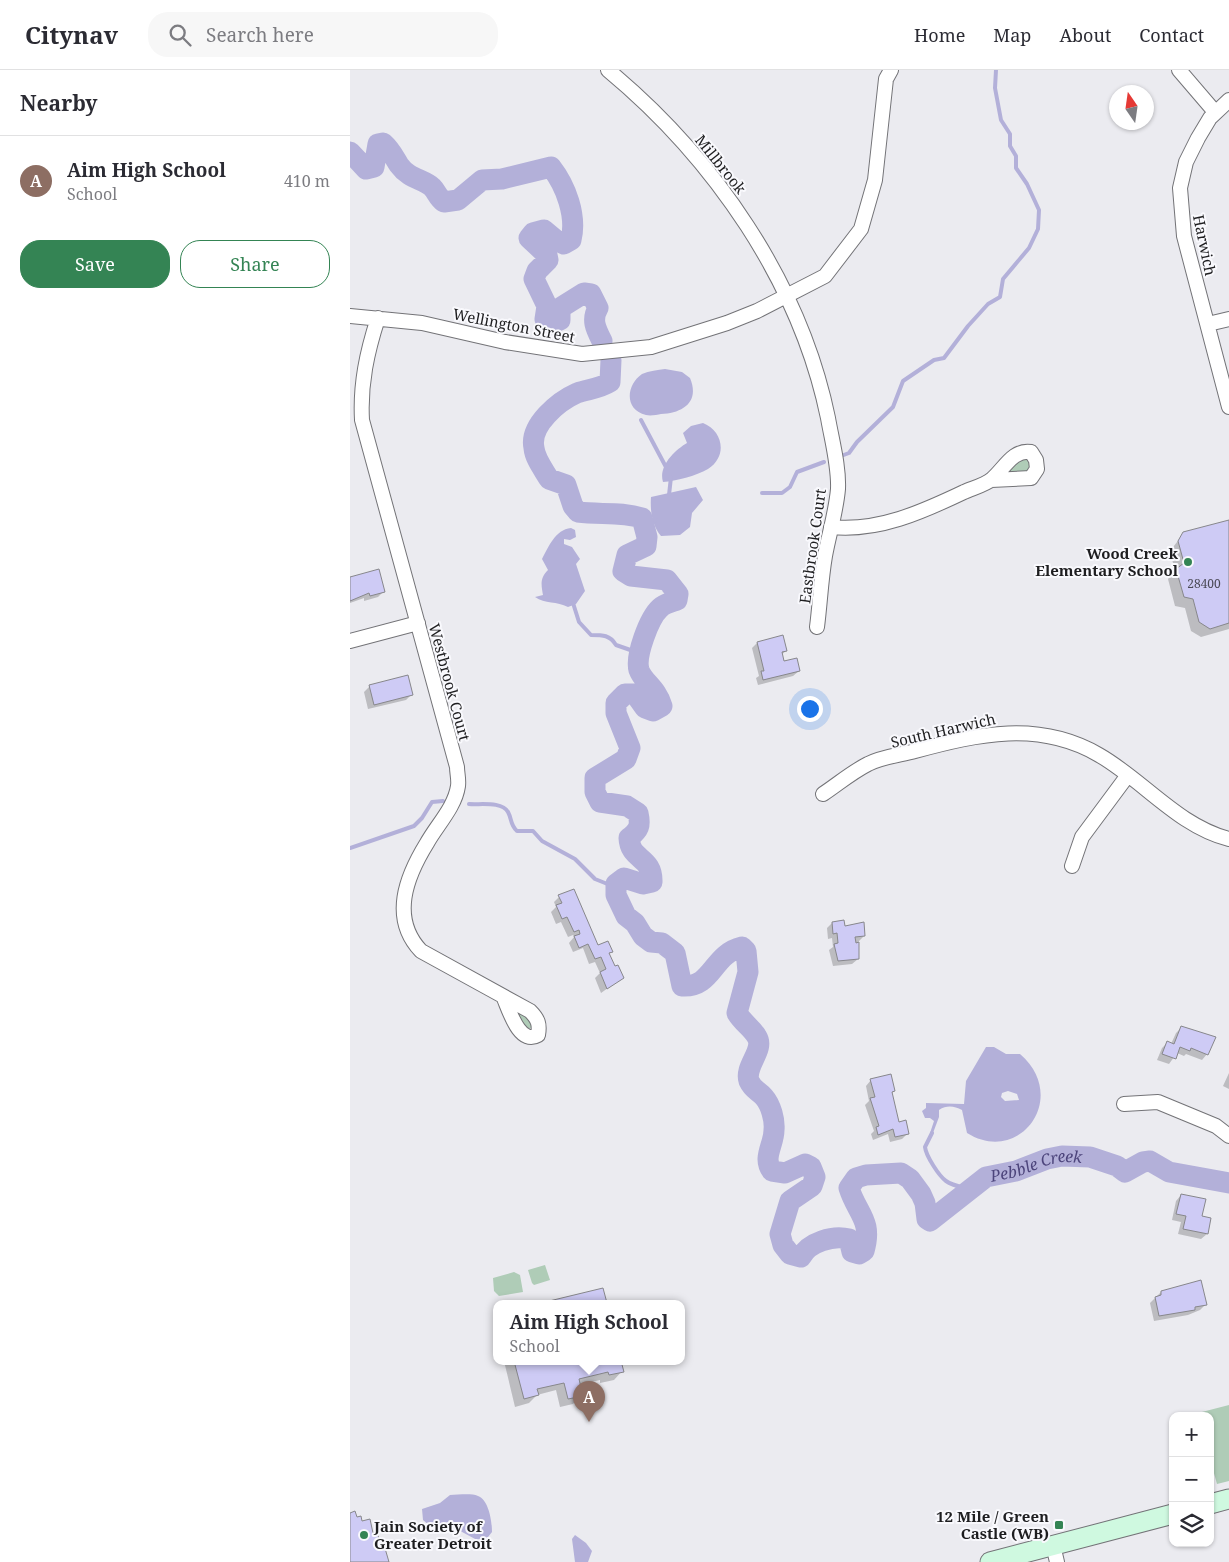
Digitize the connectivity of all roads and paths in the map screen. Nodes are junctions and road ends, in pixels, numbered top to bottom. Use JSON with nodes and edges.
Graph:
{"nodes":[{"id":1,"x":608,"y":70,"type":"edge"},
{"id":2,"x":891,"y":70,"type":"edge"},
{"id":3,"x":1179,"y":70,"type":"edge"},
{"id":4,"x":1229,"y":100,"type":"edge"},
{"id":5,"x":1215,"y":112,"type":"junction"},
{"id":6,"x":786,"y":297,"type":"junction"},
{"id":7,"x":350,"y":316,"type":"edge"},
{"id":8,"x":378,"y":318,"type":"junction"},
{"id":9,"x":1229,"y":319,"type":"edge"},
{"id":10,"x":1208,"y":324,"type":"junction"},
{"id":11,"x":1229,"y":407,"type":"edge"},
{"id":12,"x":992,"y":480,"type":"dead end"},
{"id":13,"x":831,"y":526,"type":"junction"},
{"id":14,"x":418,"y":624,"type":"junction"},
{"id":15,"x":818,"y":627,"type":"dead end"},
{"id":16,"x":350,"y":641,"type":"edge"},
{"id":17,"x":1128,"y":775,"type":"junction"},
{"id":18,"x":823,"y":794,"type":"dead end"},
{"id":19,"x":1229,"y":839,"type":"edge"},
{"id":20,"x":1072,"y":866,"type":"dead end"},
{"id":21,"x":503,"y":996,"type":"dead end"},
{"id":22,"x":1124,"y":1104,"type":"dead end"},
{"id":23,"x":1229,"y":1136,"type":"edge"},
{"id":24,"x":1229,"y":1499,"type":"edge"},
{"id":25,"x":1214,"y":1503,"type":"edge"},
{"id":26,"x":1169,"y":1515,"type":"edge"},
{"id":27,"x":1055,"y":1554,"type":"edge"},
{"id":28,"x":990,"y":1562,"type":"edge"}],
"edges":[{"from":1,"to":6,"type":"street","name":"Millbrook"},
{"from":2,"to":6,"type":"street","name":"Wellington Street"},
{"from":3,"to":5,"type":"street"},
{"from":4,"to":5,"type":"street","name":"Harwich"},
{"from":5,"to":10,"type":"street","name":"Harwich"},
{"from":6,"to":8,"type":"street","name":"Wellington Street"},
{"from":6,"to":13,"type":"street","name":"Eastbrook Court"},
{"from":7,"to":8,"type":"street","name":"Wellington Street"},
{"from":8,"to":14,"type":"street","name":"Westbrook Court"},
{"from":9,"to":10,"type":"street"},
{"from":10,"to":11,"type":"street","name":"Harwich"},
{"from":12,"to":13,"type":"street"},
{"from":13,"to":15,"type":"street","name":"Eastbrook Court"},
{"from":14,"to":16,"type":"street"},
{"from":14,"to":21,"type":"street","name":"Westbrook Court"},
{"from":17,"to":18,"type":"street","name":"South Harwich"},
{"from":17,"to":19,"type":"street","name":"South Harwich"},
{"from":17,"to":20,"type":"street"},
{"from":22,"to":23,"type":"street"},
{"from":24,"to":25,"type":"main road"},
{"from":26,"to":27,"type":"main road"},
{"from":27,"to":28,"type":"main road"}]}
